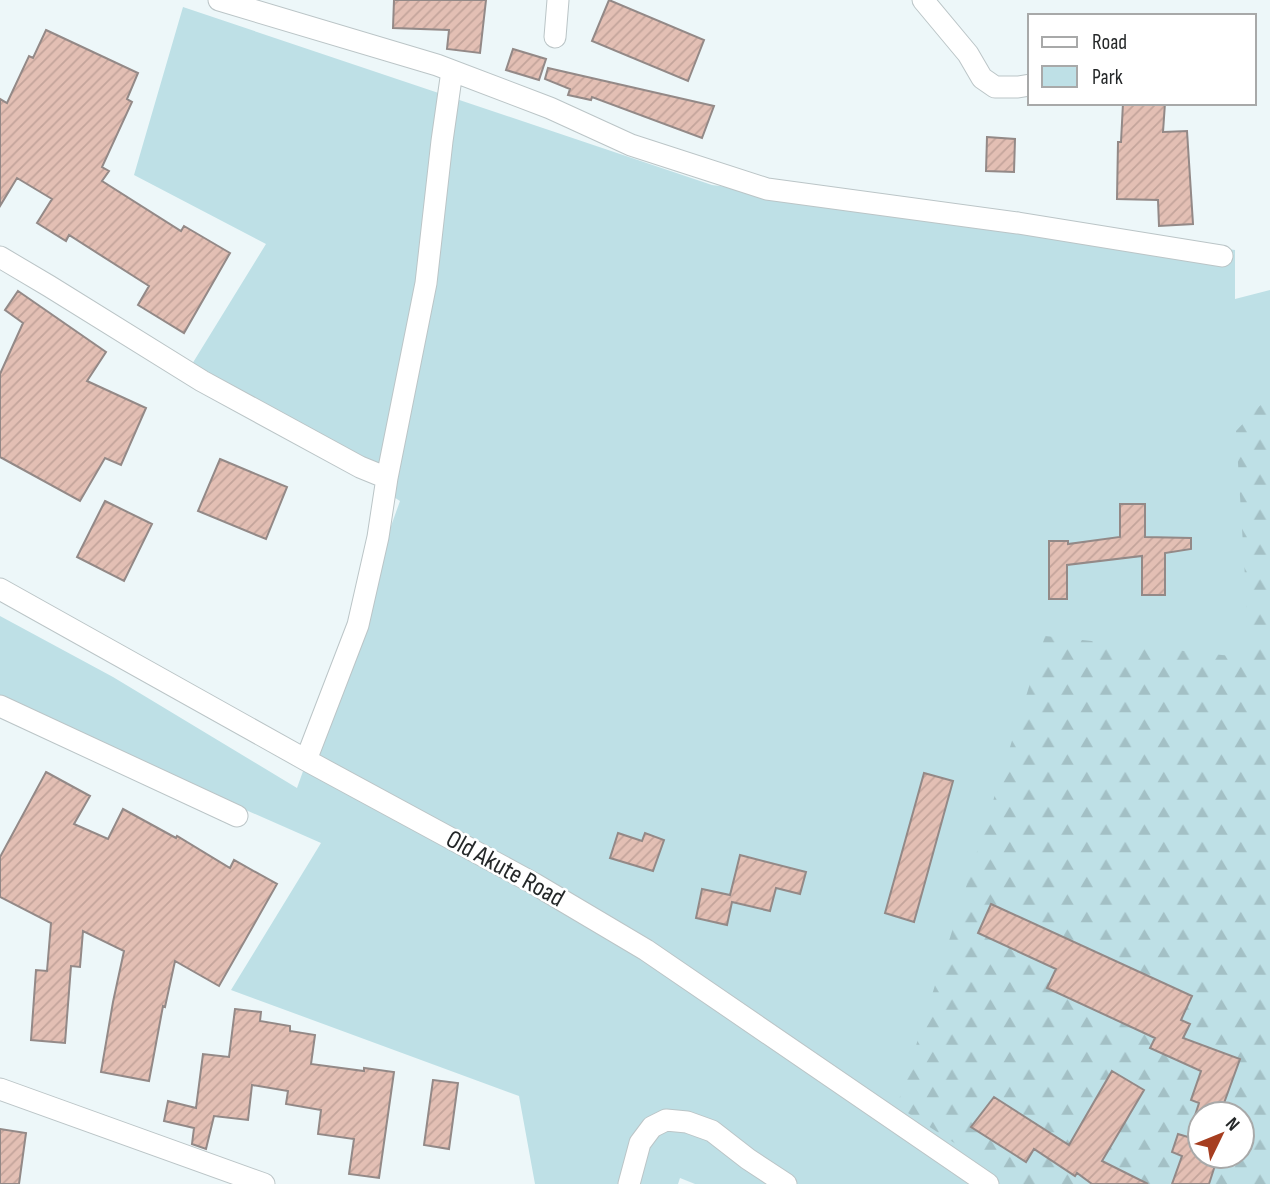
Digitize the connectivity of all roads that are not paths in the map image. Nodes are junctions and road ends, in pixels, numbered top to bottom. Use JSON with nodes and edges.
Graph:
{"nodes":[{"id":1,"x":219,"y":0,"type":"edge"},
{"id":2,"x":558,"y":0,"type":"edge"},
{"id":3,"x":923,"y":0,"type":"edge"},
{"id":4,"x":555,"y":37,"type":"dead end"},
{"id":5,"x":452,"y":71,"type":"junction"},
{"id":6,"x":1028,"y":85,"type":"edge"},
{"id":7,"x":1222,"y":256,"type":"dead end"},
{"id":8,"x":0,"y":257,"type":"edge"},
{"id":9,"x":387,"y":478,"type":"junction"},
{"id":10,"x":0,"y":590,"type":"edge"},
{"id":11,"x":0,"y":706,"type":"edge"},
{"id":12,"x":306,"y":760,"type":"junction"},
{"id":13,"x":237,"y":816,"type":"dead end"},
{"id":14,"x":0,"y":1089,"type":"edge"},
{"id":15,"x":264,"y":1184,"type":"edge"},
{"id":16,"x":629,"y":1184,"type":"edge"},
{"id":17,"x":786,"y":1184,"type":"edge"},
{"id":18,"x":988,"y":1184,"type":"edge"}],
"edges":[{"from":1,"to":5,"type":"street"},
{"from":2,"to":4,"type":"street"},
{"from":3,"to":6,"type":"street"},
{"from":5,"to":7,"type":"street"},
{"from":5,"to":9,"type":"street"},
{"from":8,"to":9,"type":"street"},
{"from":9,"to":12,"type":"street"},
{"from":10,"to":12,"type":"street","name":"Old Akute Road"},
{"from":11,"to":13,"type":"street"},
{"from":12,"to":18,"type":"street","name":"Old Akute Road"},
{"from":14,"to":15,"type":"street"},
{"from":16,"to":17,"type":"street"}]}
